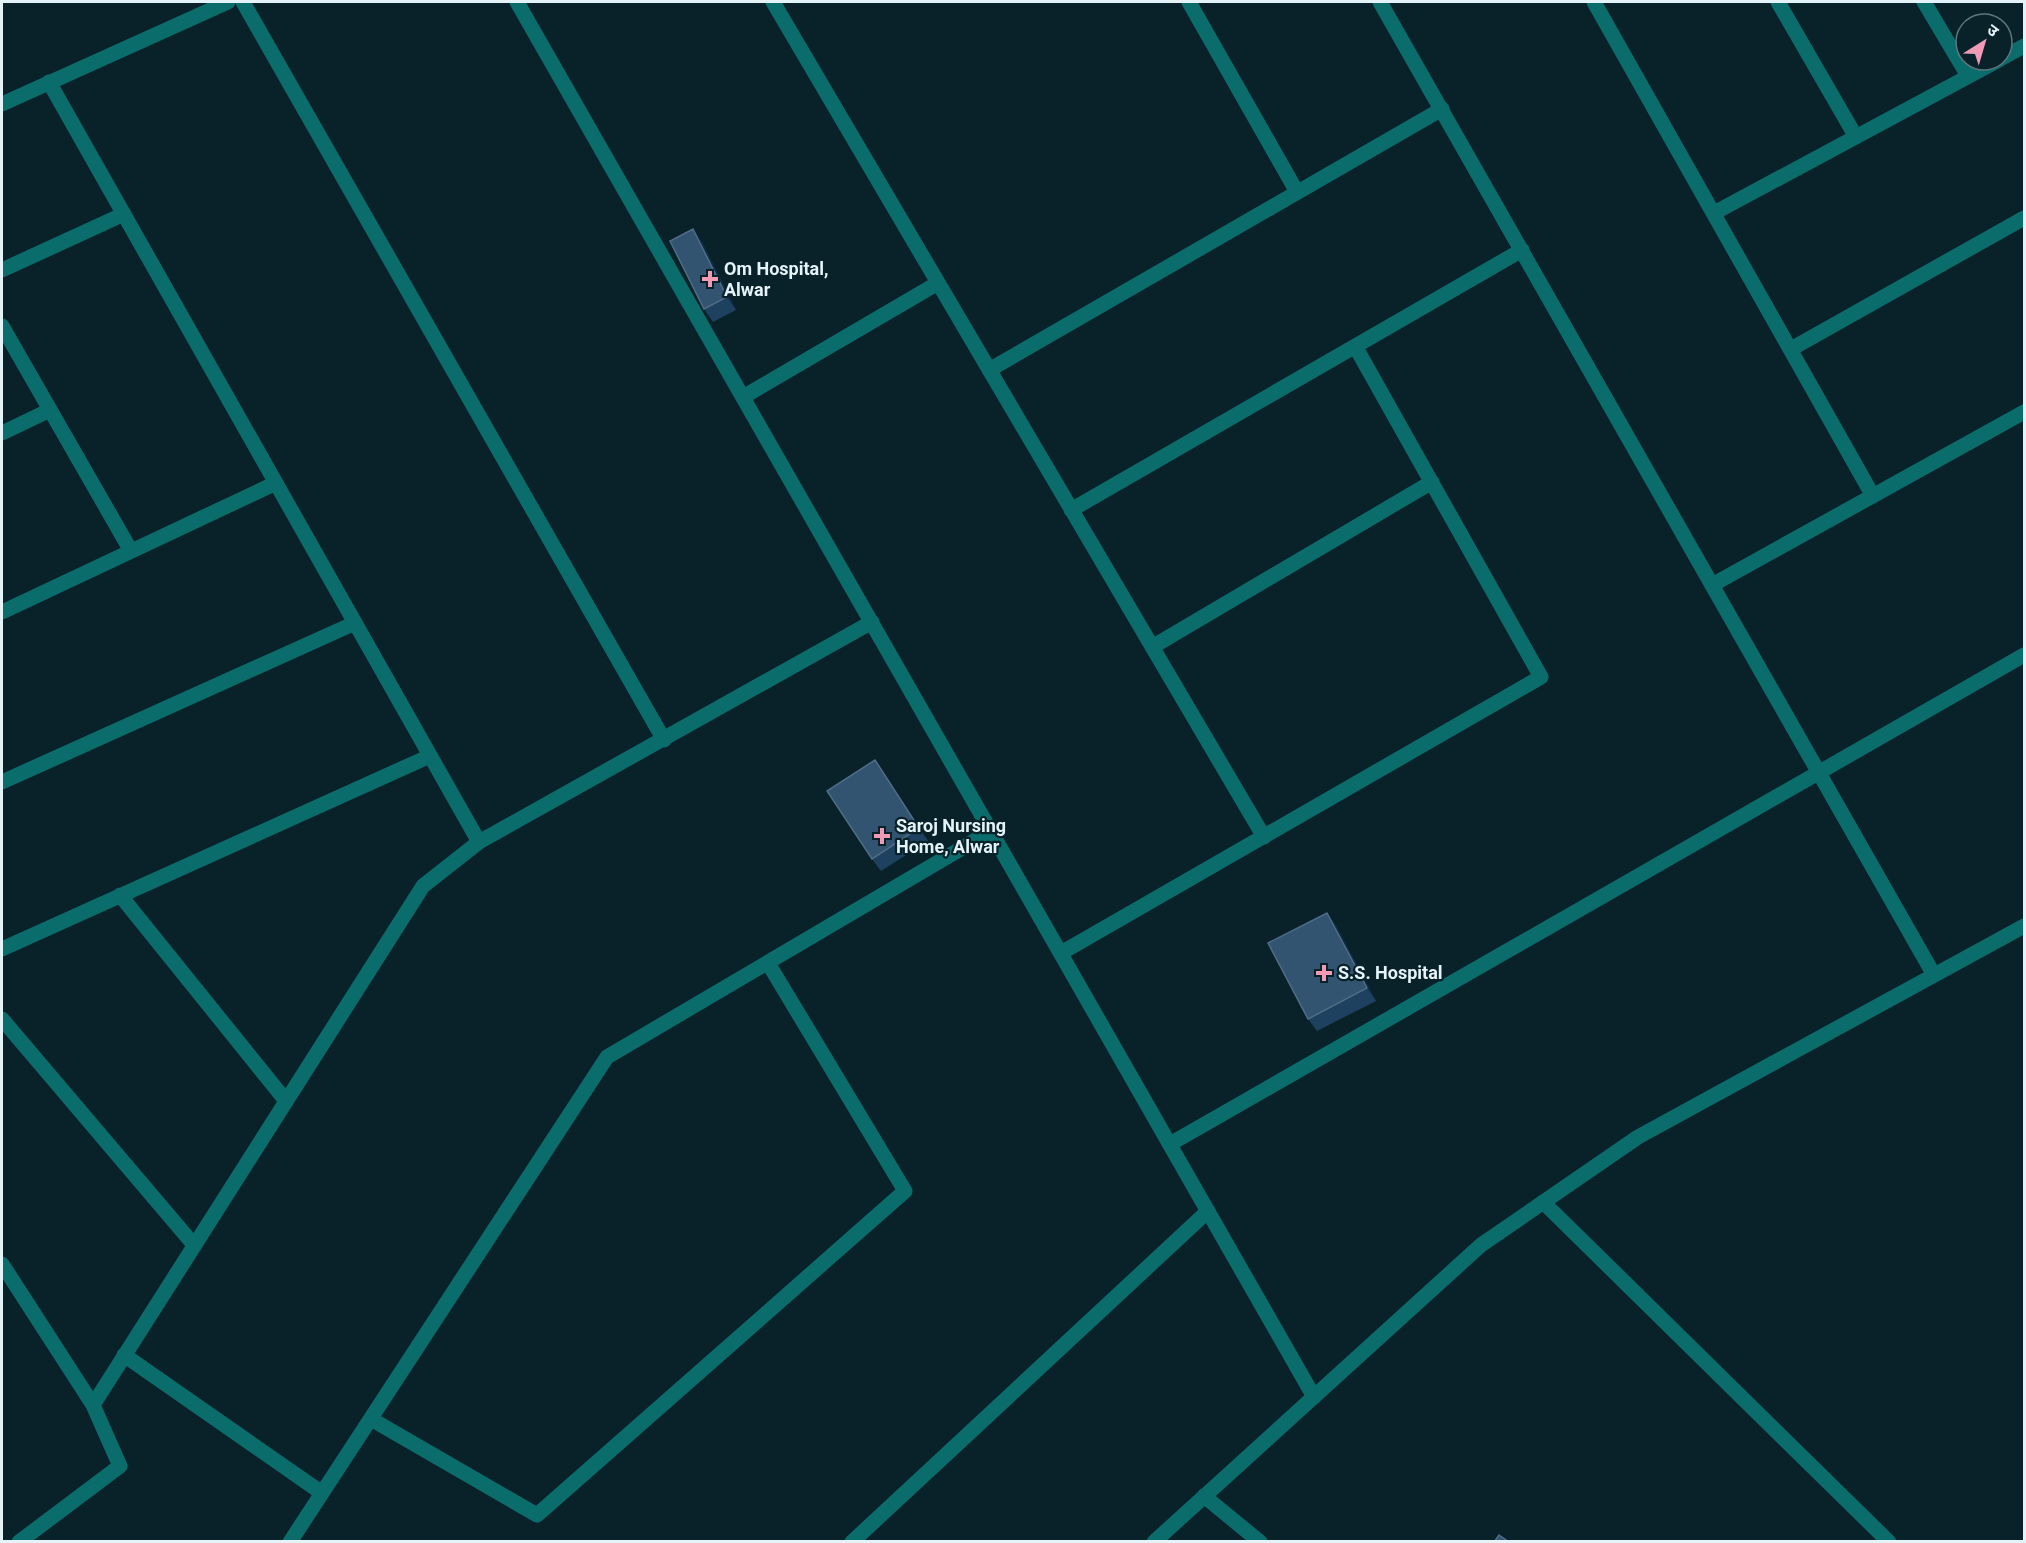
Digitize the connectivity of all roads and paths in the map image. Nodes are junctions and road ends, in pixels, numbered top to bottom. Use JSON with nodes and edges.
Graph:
{"nodes":[{"id":1,"x":228,"y":2,"type":"edge"},
{"id":2,"x":243,"y":2,"type":"edge"},
{"id":3,"x":517,"y":2,"type":"edge"},
{"id":4,"x":772,"y":2,"type":"edge"},
{"id":5,"x":1189,"y":2,"type":"edge"},
{"id":6,"x":1380,"y":2,"type":"edge"},
{"id":7,"x":1594,"y":2,"type":"edge"},
{"id":8,"x":1778,"y":2,"type":"edge"},
{"id":9,"x":1924,"y":2,"type":"edge"},
{"id":10,"x":1976,"y":72,"type":"edge"},
{"id":11,"x":1968,"y":76,"type":"junction"},
{"id":12,"x":49,"y":82,"type":"junction"},
{"id":13,"x":2,"y":104,"type":"edge"},
{"id":14,"x":1442,"y":109,"type":"junction"},
{"id":15,"x":1856,"y":137,"type":"junction"},
{"id":16,"x":1298,"y":192,"type":"junction"},
{"id":17,"x":1713,"y":213,"type":"junction"},
{"id":18,"x":124,"y":214,"type":"junction"},
{"id":19,"x":2025,"y":218,"type":"edge"},
{"id":20,"x":1522,"y":250,"type":"junction"},
{"id":21,"x":2,"y":270,"type":"edge"},
{"id":22,"x":938,"y":283,"type":"junction"},
{"id":23,"x":2,"y":326,"type":"edge"},
{"id":24,"x":1355,"y":346,"type":"junction"},
{"id":25,"x":1791,"y":350,"type":"junction"},
{"id":26,"x":989,"y":370,"type":"junction"},
{"id":27,"x":743,"y":397,"type":"junction"},
{"id":28,"x":50,"y":410,"type":"junction"},
{"id":29,"x":2025,"y":412,"type":"edge"},
{"id":30,"x":2,"y":433,"type":"edge"},
{"id":31,"x":1432,"y":482,"type":"junction"},
{"id":32,"x":276,"y":483,"type":"junction"},
{"id":33,"x":1873,"y":496,"type":"junction"},
{"id":34,"x":1071,"y":510,"type":"junction"},
{"id":35,"x":131,"y":551,"type":"junction"},
{"id":36,"x":1712,"y":585,"type":"junction"},
{"id":37,"x":2,"y":612,"type":"edge"},
{"id":38,"x":872,"y":622,"type":"junction"},
{"id":39,"x":356,"y":623,"type":"junction"},
{"id":40,"x":1152,"y":647,"type":"junction"},
{"id":41,"x":2025,"y":655,"type":"edge"},
{"id":42,"x":664,"y":740,"type":"junction"},
{"id":43,"x":430,"y":756,"type":"junction"},
{"id":44,"x":1819,"y":773,"type":"junction"},
{"id":45,"x":2,"y":782,"type":"edge"},
{"id":46,"x":991,"y":831,"type":"junction"},
{"id":47,"x":1263,"y":837,"type":"junction"},
{"id":48,"x":479,"y":842,"type":"junction"},
{"id":49,"x":120,"y":895,"type":"junction"},
{"id":50,"x":2025,"y":926,"type":"edge"},
{"id":51,"x":2,"y":950,"type":"edge"},
{"id":52,"x":1061,"y":953,"type":"junction"},
{"id":53,"x":768,"y":963,"type":"junction"},
{"id":54,"x":1934,"y":975,"type":"junction"},
{"id":55,"x":2,"y":1019,"type":"edge"},
{"id":56,"x":286,"y":1101,"type":"junction"},
{"id":57,"x":1170,"y":1144,"type":"junction"},
{"id":58,"x":1543,"y":1202,"type":"junction"},
{"id":59,"x":1208,"y":1211,"type":"junction"},
{"id":60,"x":194,"y":1245,"type":"junction"},
{"id":61,"x":2,"y":1264,"type":"edge"},
{"id":62,"x":124,"y":1355,"type":"junction"},
{"id":63,"x":1314,"y":1397,"type":"junction"},
{"id":64,"x":93,"y":1405,"type":"junction"},
{"id":65,"x":371,"y":1419,"type":"junction"},
{"id":66,"x":322,"y":1493,"type":"junction"},
{"id":67,"x":1204,"y":1496,"type":"junction"},
{"id":68,"x":19,"y":1542,"type":"edge"},
{"id":69,"x":290,"y":1542,"type":"edge"},
{"id":70,"x":852,"y":1542,"type":"edge"},
{"id":71,"x":1154,"y":1542,"type":"edge"},
{"id":72,"x":1260,"y":1542,"type":"edge"},
{"id":73,"x":1889,"y":1542,"type":"edge"}],
"edges":[{"from":1,"to":12,"type":"street"},
{"from":2,"to":42,"type":"street"},
{"from":3,"to":27,"type":"street"},
{"from":4,"to":22,"type":"street"},
{"from":5,"to":16,"type":"street"},
{"from":6,"to":14,"type":"street"},
{"from":7,"to":17,"type":"street"},
{"from":8,"to":15,"type":"street"},
{"from":9,"to":11,"type":"street"},
{"from":10,"to":11,"type":"street"},
{"from":11,"to":15,"type":"street"},
{"from":12,"to":13,"type":"street"},
{"from":12,"to":18,"type":"street"},
{"from":14,"to":16,"type":"street"},
{"from":14,"to":20,"type":"street"},
{"from":15,"to":17,"type":"street"},
{"from":16,"to":26,"type":"street"},
{"from":17,"to":25,"type":"street"},
{"from":18,"to":21,"type":"street"},
{"from":18,"to":32,"type":"street"},
{"from":19,"to":25,"type":"street"},
{"from":20,"to":24,"type":"street"},
{"from":20,"to":36,"type":"street"},
{"from":22,"to":26,"type":"street"},
{"from":22,"to":27,"type":"street"},
{"from":23,"to":28,"type":"street"},
{"from":24,"to":31,"type":"street"},
{"from":24,"to":34,"type":"street"},
{"from":25,"to":33,"type":"street"},
{"from":26,"to":34,"type":"street"},
{"from":27,"to":38,"type":"street"},
{"from":28,"to":30,"type":"street"},
{"from":28,"to":35,"type":"street"},
{"from":29,"to":33,"type":"street"},
{"from":31,"to":40,"type":"street"},
{"from":31,"to":47,"type":"street"},
{"from":32,"to":35,"type":"street"},
{"from":32,"to":39,"type":"street"},
{"from":33,"to":36,"type":"street"},
{"from":34,"to":40,"type":"street"},
{"from":35,"to":37,"type":"street"},
{"from":36,"to":44,"type":"street"},
{"from":38,"to":42,"type":"street"},
{"from":38,"to":46,"type":"street"},
{"from":39,"to":43,"type":"street"},
{"from":39,"to":45,"type":"street"},
{"from":40,"to":47,"type":"street"},
{"from":41,"to":44,"type":"street"},
{"from":42,"to":48,"type":"street"},
{"from":43,"to":48,"type":"street"},
{"from":43,"to":49,"type":"street"},
{"from":44,"to":54,"type":"street"},
{"from":44,"to":57,"type":"street"},
{"from":46,"to":52,"type":"street"},
{"from":46,"to":53,"type":"street"},
{"from":47,"to":52,"type":"street"},
{"from":48,"to":56,"type":"street"},
{"from":49,"to":51,"type":"street"},
{"from":49,"to":56,"type":"street"},
{"from":50,"to":54,"type":"street"},
{"from":52,"to":57,"type":"street"},
{"from":53,"to":65,"type":"street"},
{"from":53,"to":65,"type":"street"},
{"from":54,"to":58,"type":"street"},
{"from":55,"to":60,"type":"street"},
{"from":56,"to":60,"type":"street"},
{"from":57,"to":59,"type":"street"},
{"from":58,"to":63,"type":"street"},
{"from":58,"to":73,"type":"street"},
{"from":59,"to":63,"type":"street"},
{"from":59,"to":70,"type":"street"},
{"from":60,"to":62,"type":"street"},
{"from":61,"to":64,"type":"street"},
{"from":62,"to":64,"type":"street"},
{"from":62,"to":66,"type":"street"},
{"from":63,"to":67,"type":"street"},
{"from":64,"to":68,"type":"street"},
{"from":65,"to":66,"type":"street"},
{"from":66,"to":69,"type":"street"},
{"from":67,"to":71,"type":"street"},
{"from":67,"to":72,"type":"street"}]}
